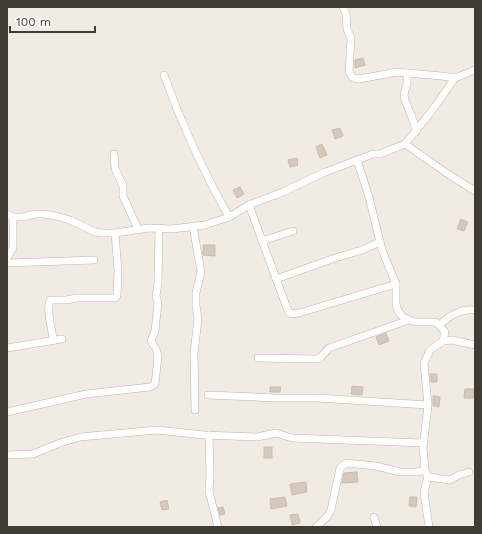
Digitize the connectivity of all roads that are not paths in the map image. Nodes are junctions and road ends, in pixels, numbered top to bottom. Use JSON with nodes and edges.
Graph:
{"nodes":[{"id":1,"x":343,"y":7,"type":"edge"},
{"id":2,"x":475,"y":70,"type":"edge"},
{"id":3,"x":407,"y":73,"type":"junction"},
{"id":4,"x":164,"y":76,"type":"dead end"},
{"id":5,"x":455,"y":78,"type":"junction"},
{"id":6,"x":416,"y":132,"type":"junction"},
{"id":7,"x":405,"y":144,"type":"junction"},
{"id":8,"x":114,"y":154,"type":"dead end"},
{"id":9,"x":357,"y":160,"type":"junction"},
{"id":10,"x":475,"y":191,"type":"edge"},
{"id":11,"x":249,"y":205,"type":"junction"},
{"id":12,"x":10,"y":216,"type":"edge"},
{"id":13,"x":229,"y":216,"type":"junction"},
{"id":14,"x":193,"y":226,"type":"junction"},
{"id":15,"x":159,"y":228,"type":"junction"},
{"id":16,"x":138,"y":229,"type":"junction"},
{"id":17,"x":293,"y":231,"type":"dead end"},
{"id":18,"x":115,"y":233,"type":"junction"},
{"id":19,"x":262,"y":241,"type":"junction"},
{"id":20,"x":380,"y":242,"type":"junction"},
{"id":21,"x":7,"y":258,"type":"edge"},
{"id":22,"x":94,"y":260,"type":"dead end"},
{"id":23,"x":7,"y":262,"type":"edge"},
{"id":24,"x":276,"y":279,"type":"junction"},
{"id":25,"x":396,"y":284,"type":"junction"},
{"id":26,"x":475,"y":310,"type":"edge"},
{"id":27,"x":409,"y":320,"type":"junction"},
{"id":28,"x":440,"y":325,"type":"junction"},
{"id":29,"x":445,"y":332,"type":"junction"},
{"id":30,"x":62,"y":339,"type":"dead end"},
{"id":31,"x":53,"y":340,"type":"junction"},
{"id":32,"x":452,"y":340,"type":"junction"},
{"id":33,"x":443,"y":341,"type":"junction"},
{"id":34,"x":475,"y":344,"type":"edge"},
{"id":35,"x":7,"y":348,"type":"edge"},
{"id":36,"x":258,"y":358,"type":"dead end"},
{"id":37,"x":208,"y":394,"type":"dead end"},
{"id":38,"x":428,"y":406,"type":"junction"},
{"id":39,"x":195,"y":410,"type":"dead end"},
{"id":40,"x":7,"y":412,"type":"edge"},
{"id":41,"x":209,"y":435,"type":"junction"},
{"id":42,"x":423,"y":443,"type":"junction"},
{"id":43,"x":7,"y":455,"type":"edge"},
{"id":44,"x":469,"y":472,"type":"dead end"},
{"id":45,"x":426,"y":473,"type":"junction"},
{"id":46,"x":374,"y":517,"type":"dead end"},
{"id":47,"x":218,"y":527,"type":"edge"},
{"id":48,"x":316,"y":527,"type":"edge"},
{"id":49,"x":377,"y":527,"type":"edge"},
{"id":50,"x":429,"y":527,"type":"edge"}],
"edges":[{"from":1,"to":3,"type":"street"},
{"from":2,"to":5,"type":"street"},
{"from":3,"to":5,"type":"street"},
{"from":3,"to":6,"type":"street"},
{"from":4,"to":13,"type":"street"},
{"from":5,"to":6,"type":"street"},
{"from":6,"to":7,"type":"street"},
{"from":7,"to":9,"type":"street"},
{"from":7,"to":10,"type":"street"},
{"from":8,"to":16,"type":"street"},
{"from":9,"to":11,"type":"street"},
{"from":9,"to":20,"type":"street"},
{"from":11,"to":13,"type":"street"},
{"from":11,"to":19,"type":"street"},
{"from":12,"to":18,"type":"street"},
{"from":12,"to":21,"type":"street"},
{"from":13,"to":14,"type":"street"},
{"from":14,"to":15,"type":"street"},
{"from":14,"to":39,"type":"street"},
{"from":15,"to":16,"type":"street"},
{"from":15,"to":40,"type":"street"},
{"from":16,"to":18,"type":"street"},
{"from":17,"to":19,"type":"street"},
{"from":18,"to":31,"type":"street"},
{"from":19,"to":24,"type":"street"},
{"from":20,"to":24,"type":"street"},
{"from":20,"to":25,"type":"street"},
{"from":22,"to":23,"type":"street"},
{"from":24,"to":25,"type":"street"},
{"from":25,"to":27,"type":"street"},
{"from":26,"to":28,"type":"street"},
{"from":27,"to":28,"type":"street"},
{"from":27,"to":36,"type":"street"},
{"from":28,"to":29,"type":"street"},
{"from":29,"to":32,"type":"street"},
{"from":29,"to":33,"type":"street"},
{"from":30,"to":31,"type":"street"},
{"from":31,"to":35,"type":"street"},
{"from":32,"to":33,"type":"street"},
{"from":32,"to":34,"type":"street"},
{"from":33,"to":38,"type":"street"},
{"from":37,"to":38,"type":"street"},
{"from":38,"to":42,"type":"street"},
{"from":41,"to":42,"type":"street"},
{"from":41,"to":43,"type":"street"},
{"from":41,"to":47,"type":"street"},
{"from":42,"to":45,"type":"street"},
{"from":44,"to":45,"type":"street"},
{"from":45,"to":48,"type":"street"},
{"from":45,"to":50,"type":"street"},
{"from":46,"to":49,"type":"street"}]}
